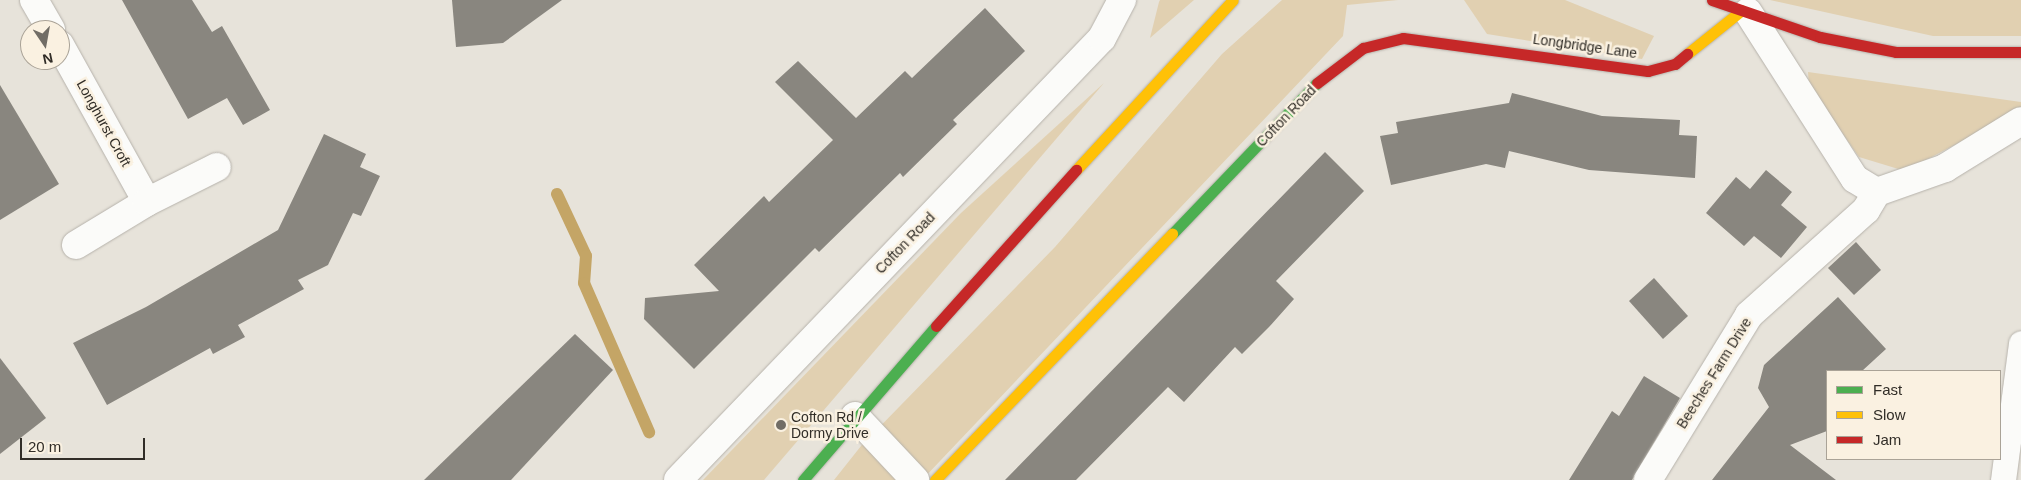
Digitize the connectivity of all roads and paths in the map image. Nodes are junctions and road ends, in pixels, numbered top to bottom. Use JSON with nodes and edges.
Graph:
{"nodes":[{"id":1,"x":34,"y":0,"type":"edge"},
{"id":2,"x":1122,"y":0,"type":"edge"},
{"id":3,"x":1233,"y":0,"type":"edge"},
{"id":4,"x":1712,"y":0,"type":"edge"},
{"id":5,"x":1745,"y":11,"type":"junction"},
{"id":6,"x":45,"y":20,"type":"edge"},
{"id":7,"x":1404,"y":38,"type":"joint"},
{"id":8,"x":2021,"y":52,"type":"edge"},
{"id":9,"x":70,"y":63,"type":"edge"},
{"id":10,"x":2021,"y":121,"type":"edge"},
{"id":11,"x":217,"y":167,"type":"dead end"},
{"id":12,"x":1877,"y":192,"type":"junction"},
{"id":13,"x":147,"y":202,"type":"junction"},
{"id":14,"x":76,"y":245,"type":"dead end"},
{"id":15,"x":2021,"y":343,"type":"edge"},
{"id":16,"x":855,"y":416,"type":"junction"},
{"id":17,"x":2009,"y":472,"type":"edge"},
{"id":18,"x":678,"y":480,"type":"edge"},
{"id":19,"x":803,"y":480,"type":"edge"},
{"id":20,"x":915,"y":480,"type":"edge"},
{"id":21,"x":935,"y":480,"type":"edge"},
{"id":22,"x":1648,"y":480,"type":"edge"}],
"edges":[{"from":1,"to":6,"type":"street"},
{"from":2,"to":18,"type":"street","name":"Cofton Road"},
{"from":3,"to":16,"type":"street"},
{"from":4,"to":5,"type":"street"},
{"from":5,"to":7,"type":"street","name":"Longbridge Lane"},
{"from":5,"to":8,"type":"street"},
{"from":5,"to":12,"type":"street"},
{"from":7,"to":21,"type":"street","name":"Cofton Road"},
{"from":9,"to":13,"type":"street","name":"Longhurst Croft"},
{"from":10,"to":12,"type":"street"},
{"from":11,"to":13,"type":"street"},
{"from":12,"to":22,"type":"street","name":"Beeches Farm Drive"},
{"from":13,"to":14,"type":"street"},
{"from":15,"to":17,"type":"lane"},
{"from":16,"to":19,"type":"street"},
{"from":16,"to":20,"type":"street"}]}
